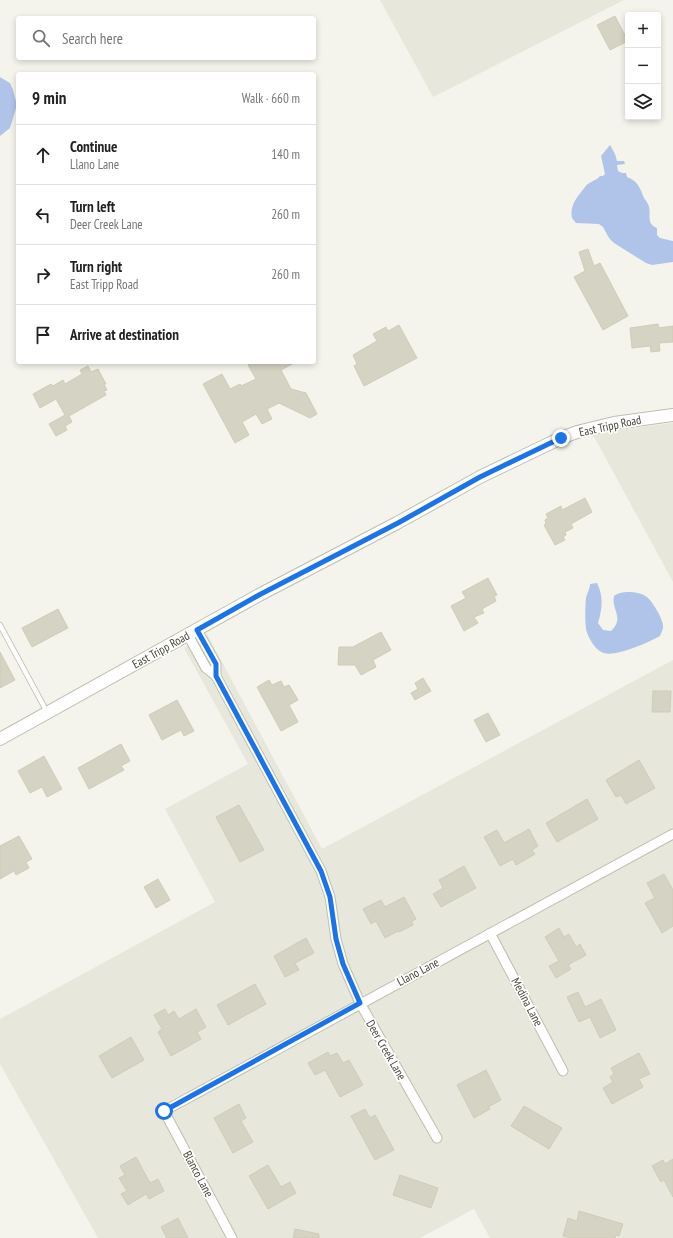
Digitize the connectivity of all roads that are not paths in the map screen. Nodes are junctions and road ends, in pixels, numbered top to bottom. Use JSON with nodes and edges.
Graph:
{"nodes":[{"id":1,"x":673,"y":415,"type":"edge"},
{"id":2,"x":0,"y":625,"type":"edge"},
{"id":3,"x":193,"y":632,"type":"junction"},
{"id":4,"x":48,"y":713,"type":"junction"},
{"id":5,"x":0,"y":739,"type":"edge"},
{"id":6,"x":673,"y":834,"type":"edge"},
{"id":7,"x":490,"y":933,"type":"junction"},
{"id":8,"x":360,"y":1003,"type":"junction"},
{"id":9,"x":563,"y":1071,"type":"dead end"},
{"id":10,"x":164,"y":1111,"type":"joint"},
{"id":11,"x":437,"y":1138,"type":"dead end"},
{"id":12,"x":232,"y":1238,"type":"edge"}],
"edges":[{"from":1,"to":3,"type":"street","name":"East Tripp Road"},
{"from":2,"to":4,"type":"lane"},
{"from":3,"to":4,"type":"street","name":"East Tripp Road"},
{"from":3,"to":8,"type":"street","name":"Deer Creek Lane"},
{"from":4,"to":5,"type":"street","name":"East Tripp Road"},
{"from":6,"to":7,"type":"street","name":"Llano Lane"},
{"from":7,"to":8,"type":"street","name":"Llano Lane"},
{"from":7,"to":9,"type":"street","name":"Medina Lane"},
{"from":8,"to":10,"type":"street","name":"Llano Lane"},
{"from":8,"to":11,"type":"street","name":"Deer Creek Lane"},
{"from":10,"to":12,"type":"street","name":"Blanco Lane"}]}
